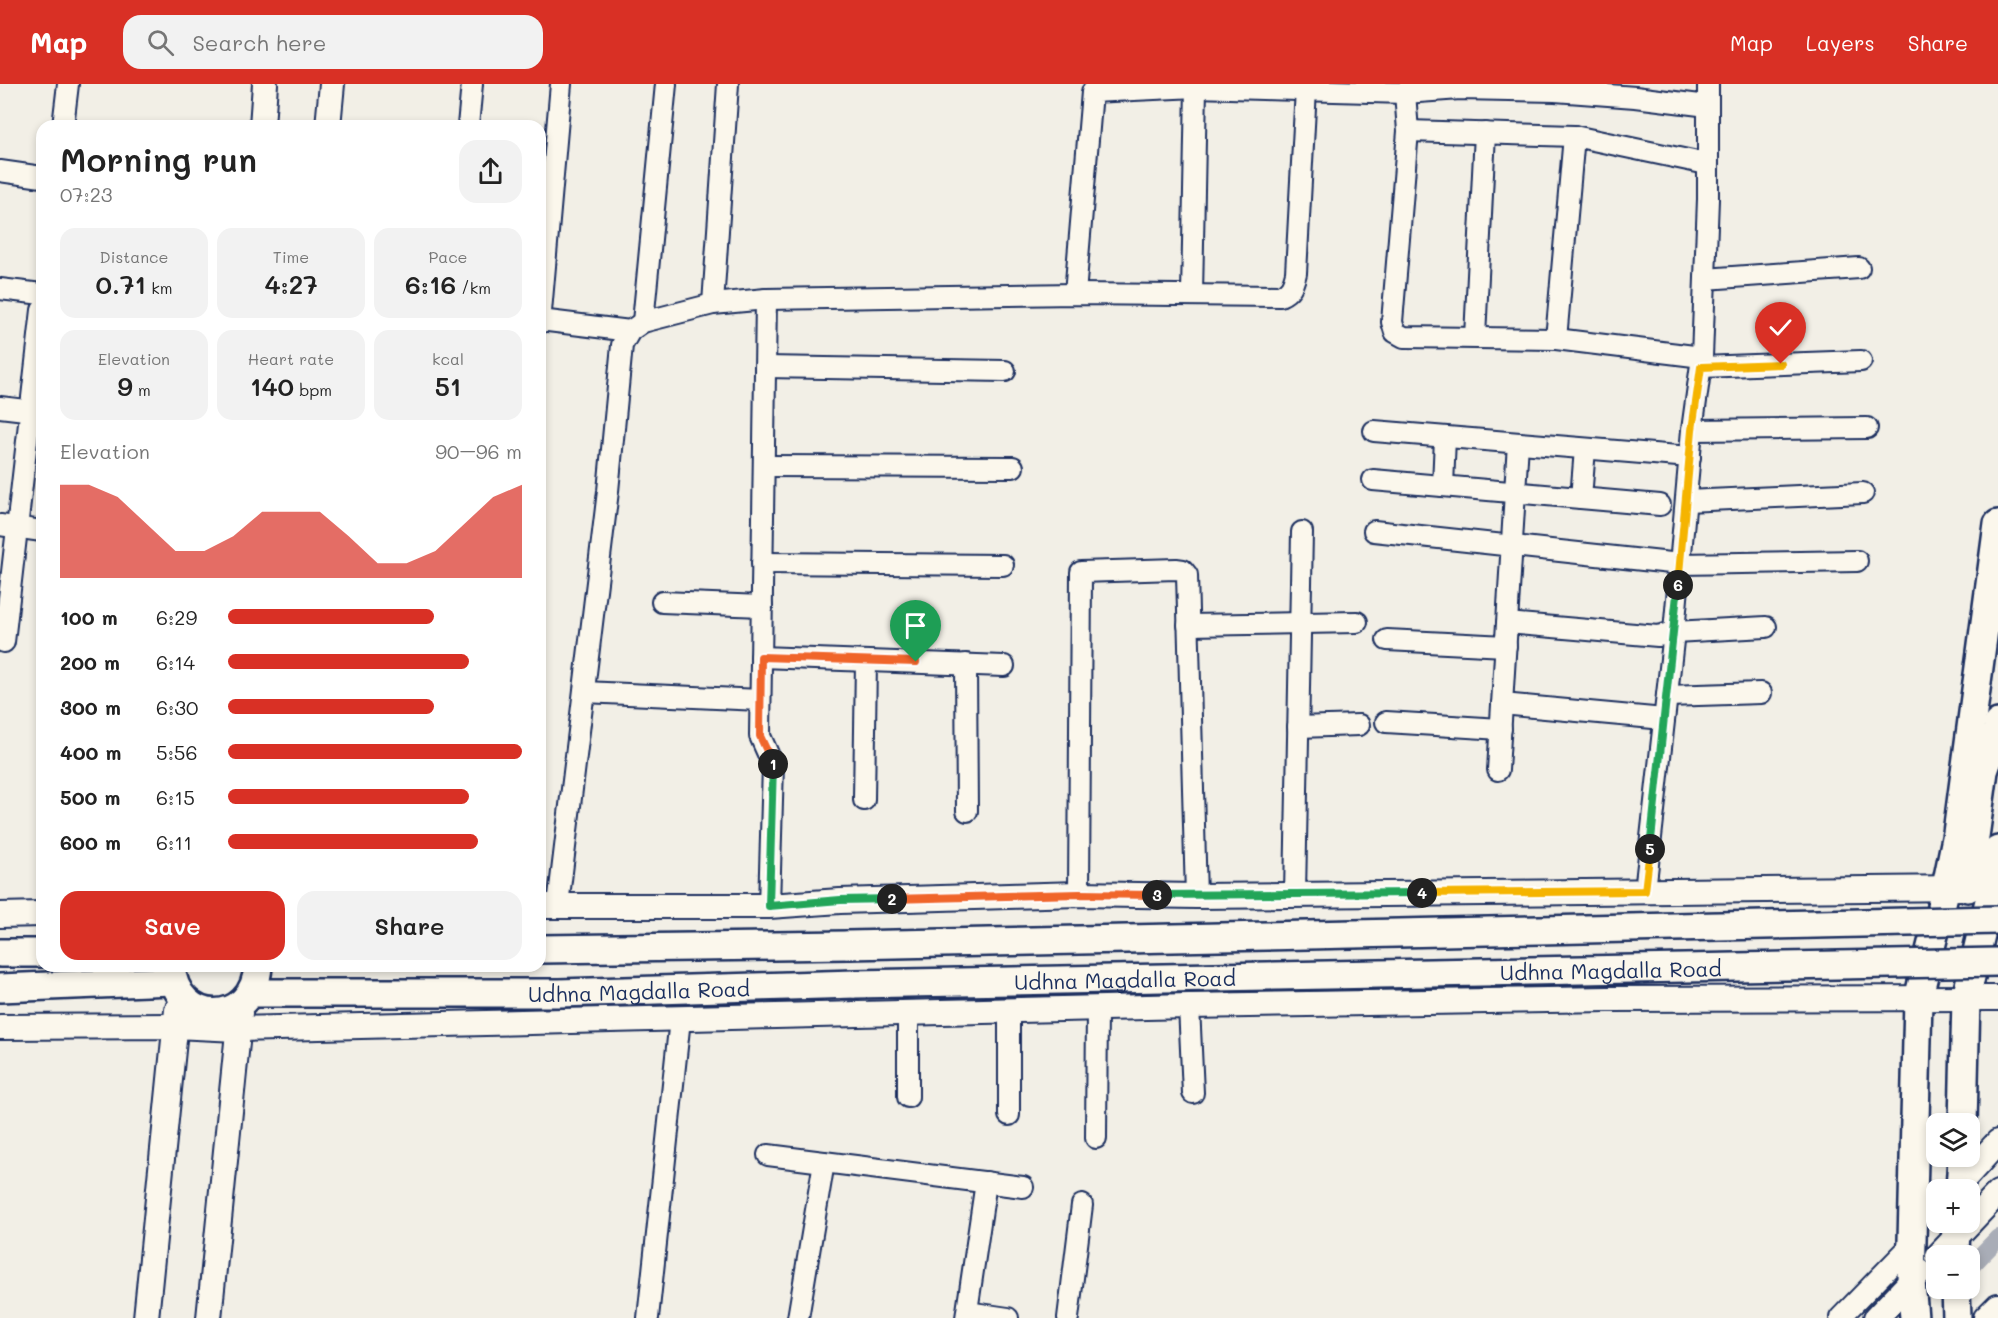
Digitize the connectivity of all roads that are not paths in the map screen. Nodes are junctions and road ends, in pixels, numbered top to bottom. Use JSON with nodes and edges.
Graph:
{"nodes":[{"id":1,"x":68,"y":84,"type":"edge"},
{"id":2,"x":265,"y":84,"type":"edge"},
{"id":3,"x":332,"y":84,"type":"edge"},
{"id":4,"x":472,"y":84,"type":"edge"},
{"id":5,"x":561,"y":84,"type":"edge"},
{"id":6,"x":666,"y":84,"type":"edge"},
{"id":7,"x":728,"y":84,"type":"edge"},
{"id":8,"x":1708,"y":84,"type":"edge"},
{"id":9,"x":1251,"y":86,"type":"edge"},
{"id":10,"x":1460,"y":86,"type":"edge"},
{"id":11,"x":1196,"y":87,"type":"junction"},
{"id":12,"x":1555,"y":87,"type":"edge"},
{"id":13,"x":1306,"y":89,"type":"junction"},
{"id":14,"x":1635,"y":90,"type":"edge"},
{"id":15,"x":1405,"y":93,"type":"junction"},
{"id":16,"x":1708,"y":106,"type":"junction"},
{"id":17,"x":64,"y":120,"type":"edge"},
{"id":18,"x":262,"y":120,"type":"edge"},
{"id":19,"x":329,"y":120,"type":"edge"},
{"id":20,"x":469,"y":120,"type":"edge"},
{"id":21,"x":1408,"y":130,"type":"junction"},
{"id":22,"x":1485,"y":133,"type":"junction"},
{"id":23,"x":1574,"y":136,"type":"junction"},
{"id":24,"x":1707,"y":164,"type":"junction"},
{"id":25,"x":0,"y":171,"type":"edge"},
{"id":26,"x":36,"y":176,"type":"edge"},
{"id":27,"x":546,"y":254,"type":"edge"},
{"id":28,"x":1859,"y":268,"type":"dead end"},
{"id":29,"x":1705,"y":279,"type":"junction"},
{"id":30,"x":0,"y":289,"type":"edge"},
{"id":31,"x":36,"y":293,"type":"edge"},
{"id":32,"x":1075,"y":294,"type":"junction"},
{"id":33,"x":1192,"y":296,"type":"junction"},
{"id":34,"x":766,"y":299,"type":"junction"},
{"id":35,"x":713,"y":304,"type":"junction"},
{"id":36,"x":546,"y":322,"type":"edge"},
{"id":37,"x":636,"y":326,"type":"junction"},
{"id":38,"x":1475,"y":337,"type":"junction"},
{"id":39,"x":1556,"y":339,"type":"junction"},
{"id":40,"x":1861,"y":361,"type":"dead end"},
{"id":41,"x":1701,"y":362,"type":"junction"},
{"id":42,"x":765,"y":368,"type":"junction"},
{"id":43,"x":1005,"y":371,"type":"dead end"},
{"id":44,"x":0,"y":407,"type":"edge"},
{"id":45,"x":36,"y":411,"type":"edge"},
{"id":46,"x":1867,"y":428,"type":"dead end"},
{"id":47,"x":1692,"y":430,"type":"junction"},
{"id":48,"x":1374,"y":431,"type":"dead end"},
{"id":49,"x":1446,"y":437,"type":"junction"},
{"id":50,"x":1518,"y":443,"type":"junction"},
{"id":51,"x":1585,"y":448,"type":"junction"},
{"id":52,"x":1690,"y":458,"type":"junction"},
{"id":53,"x":764,"y":466,"type":"junction"},
{"id":54,"x":1013,"y":467,"type":"dead end"},
{"id":55,"x":1373,"y":480,"type":"dead end"},
{"id":56,"x":1443,"y":486,"type":"junction"},
{"id":57,"x":1515,"y":493,"type":"junction"},
{"id":58,"x":1863,"y":493,"type":"dead end"},
{"id":59,"x":1581,"y":498,"type":"junction"},
{"id":60,"x":1686,"y":501,"type":"junction"},
{"id":61,"x":1660,"y":505,"type":"dead end"},
{"id":62,"x":1998,"y":524,"type":"edge"},
{"id":63,"x":8,"y":526,"type":"edge"},
{"id":64,"x":36,"y":530,"type":"edge"},
{"id":65,"x":1374,"y":531,"type":"dead end"},
{"id":66,"x":1302,"y":532,"type":"dead end"},
{"id":67,"x":1512,"y":546,"type":"junction"},
{"id":68,"x":1857,"y":561,"type":"dead end"},
{"id":69,"x":762,"y":562,"type":"junction"},
{"id":70,"x":1680,"y":564,"type":"junction"},
{"id":71,"x":1003,"y":565,"type":"dead end"},
{"id":72,"x":1998,"y":597,"type":"edge"},
{"id":73,"x":662,"y":602,"type":"dead end"},
{"id":74,"x":762,"y":606,"type":"junction"},
{"id":75,"x":1357,"y":622,"type":"dead end"},
{"id":76,"x":1300,"y":623,"type":"junction"},
{"id":77,"x":1507,"y":623,"type":"junction"},
{"id":78,"x":1188,"y":625,"type":"junction"},
{"id":79,"x":1766,"y":627,"type":"dead end"},
{"id":80,"x":1674,"y":632,"type":"junction"},
{"id":81,"x":1387,"y":640,"type":"dead end"},
{"id":82,"x":4,"y":642,"type":"dead end"},
{"id":83,"x":1506,"y":646,"type":"junction"},
{"id":84,"x":761,"y":657,"type":"junction"},
{"id":85,"x":866,"y":660,"type":"junction"},
{"id":86,"x":966,"y":664,"type":"junction"},
{"id":87,"x":1004,"y":666,"type":"dead end"},
{"id":88,"x":584,"y":692,"type":"junction"},
{"id":89,"x":1761,"y":693,"type":"dead end"},
{"id":90,"x":1667,"y":696,"type":"junction"},
{"id":91,"x":760,"y":700,"type":"junction"},
{"id":92,"x":1502,"y":704,"type":"junction"},
{"id":93,"x":1664,"y":719,"type":"junction"},
{"id":94,"x":1386,"y":722,"type":"dead end"},
{"id":95,"x":1998,"y":723,"type":"edge"},
{"id":96,"x":1359,"y":725,"type":"dead end"},
{"id":97,"x":1298,"y":727,"type":"junction"},
{"id":98,"x":1501,"y":729,"type":"junction"},
{"id":99,"x":1498,"y":770,"type":"dead end"},
{"id":100,"x":1984,"y":771,"type":"junction"},
{"id":101,"x":864,"y":800,"type":"dead end"},
{"id":102,"x":967,"y":810,"type":"dead end"},
{"id":103,"x":1998,"y":850,"type":"edge"},
{"id":104,"x":1976,"y":888,"type":"edge"},
{"id":105,"x":1645,"y":891,"type":"junction"},
{"id":106,"x":1079,"y":894,"type":"junction"},
{"id":107,"x":1294,"y":894,"type":"junction"},
{"id":108,"x":1196,"y":896,"type":"junction"},
{"id":109,"x":549,"y":905,"type":"edge"},
{"id":110,"x":769,"y":906,"type":"junction"},
{"id":111,"x":36,"y":914,"type":"edge"},
{"id":112,"x":0,"y":915,"type":"edge"},
{"id":113,"x":1998,"y":920,"type":"edge"},
{"id":114,"x":546,"y":949,"type":"edge"},
{"id":115,"x":0,"y":953,"type":"edge"},
{"id":116,"x":36,"y":953,"type":"edge"},
{"id":117,"x":1998,"y":962,"type":"edge"},
{"id":118,"x":258,"y":972,"type":"edge"},
{"id":119,"x":174,"y":980,"type":"edge"},
{"id":120,"x":0,"y":988,"type":"edge"},
{"id":121,"x":1966,"y":998,"type":"junction"},
{"id":122,"x":1998,"y":998,"type":"edge"},
{"id":123,"x":1918,"y":999,"type":"junction"},
{"id":124,"x":1189,"y":1006,"type":"junction"},
{"id":125,"x":1097,"y":1008,"type":"junction"},
{"id":126,"x":243,"y":1009,"type":"junction"},
{"id":127,"x":1009,"y":1010,"type":"junction"},
{"id":128,"x":908,"y":1013,"type":"junction"},
{"id":129,"x":680,"y":1019,"type":"junction"},
{"id":130,"x":175,"y":1026,"type":"junction"},
{"id":131,"x":0,"y":1027,"type":"edge"},
{"id":132,"x":1193,"y":1093,"type":"dead end"},
{"id":133,"x":908,"y":1097,"type":"dead end"},
{"id":134,"x":1963,"y":1113,"type":"edge"},
{"id":135,"x":1009,"y":1115,"type":"dead end"},
{"id":136,"x":1096,"y":1138,"type":"dead end"},
{"id":137,"x":1998,"y":1142,"type":"edge"},
{"id":138,"x":768,"y":1155,"type":"dead end"},
{"id":139,"x":824,"y":1162,"type":"junction"},
{"id":140,"x":1961,"y":1176,"type":"edge"},
{"id":141,"x":986,"y":1182,"type":"junction"},
{"id":142,"x":1023,"y":1187,"type":"dead end"},
{"id":143,"x":1998,"y":1192,"type":"edge"},
{"id":144,"x":1082,"y":1204,"type":"dead end"},
{"id":145,"x":1912,"y":1244,"type":"junction"},
{"id":146,"x":1949,"y":1245,"type":"edge"},
{"id":147,"x":1926,"y":1267,"type":"edge"},
{"id":148,"x":1911,"y":1281,"type":"junction"},
{"id":149,"x":1956,"y":1299,"type":"edge"},
{"id":150,"x":1998,"y":1306,"type":"edge"},
{"id":151,"x":967,"y":1315,"type":"edge"},
{"id":152,"x":802,"y":1317,"type":"edge"},
{"id":153,"x":146,"y":1318,"type":"edge"},
{"id":154,"x":209,"y":1318,"type":"edge"},
{"id":155,"x":648,"y":1318,"type":"edge"},
{"id":156,"x":1008,"y":1318,"type":"edge"},
{"id":157,"x":1068,"y":1318,"type":"edge"},
{"id":158,"x":1840,"y":1318,"type":"edge"},
{"id":159,"x":1876,"y":1318,"type":"edge"},
{"id":160,"x":1914,"y":1318,"type":"edge"},
{"id":161,"x":1957,"y":1318,"type":"edge"},
{"id":162,"x":1986,"y":1318,"type":"edge"}],
"edges":[{"from":1,"to":17,"type":"street"},
{"from":2,"to":18,"type":"street"},
{"from":3,"to":19,"type":"street"},
{"from":4,"to":20,"type":"street"},
{"from":5,"to":27,"type":"street"},
{"from":6,"to":37,"type":"street"},
{"from":7,"to":35,"type":"street"},
{"from":8,"to":16,"type":"street"},
{"from":9,"to":11,"type":"street"},
{"from":9,"to":13,"type":"street"},
{"from":10,"to":12,"type":"street"},
{"from":10,"to":15,"type":"street"},
{"from":11,"to":32,"type":"street"},
{"from":11,"to":33,"type":"street"},
{"from":12,"to":14,"type":"street"},
{"from":13,"to":15,"type":"street"},
{"from":13,"to":33,"type":"street"},
{"from":14,"to":16,"type":"street"},
{"from":15,"to":21,"type":"street"},
{"from":16,"to":24,"type":"street"},
{"from":21,"to":22,"type":"street"},
{"from":21,"to":38,"type":"street"},
{"from":22,"to":23,"type":"street"},
{"from":22,"to":38,"type":"street"},
{"from":23,"to":24,"type":"street"},
{"from":23,"to":39,"type":"street"},
{"from":24,"to":29,"type":"street"},
{"from":25,"to":26,"type":"street"},
{"from":28,"to":29,"type":"street"},
{"from":29,"to":41,"type":"street"},
{"from":30,"to":31,"type":"street"},
{"from":32,"to":33,"type":"street"},
{"from":32,"to":34,"type":"street"},
{"from":34,"to":35,"type":"street"},
{"from":34,"to":42,"type":"street"},
{"from":35,"to":37,"type":"street"},
{"from":36,"to":37,"type":"street"},
{"from":37,"to":88,"type":"street"},
{"from":38,"to":39,"type":"street"},
{"from":39,"to":41,"type":"street"},
{"from":40,"to":41,"type":"street"},
{"from":41,"to":47,"type":"street"},
{"from":42,"to":43,"type":"street"},
{"from":42,"to":53,"type":"street"},
{"from":44,"to":45,"type":"street"},
{"from":45,"to":63,"type":"street"},
{"from":46,"to":47,"type":"street"},
{"from":47,"to":52,"type":"street"},
{"from":48,"to":49,"type":"street"},
{"from":49,"to":50,"type":"street"},
{"from":49,"to":56,"type":"street"},
{"from":50,"to":51,"type":"street"},
{"from":50,"to":57,"type":"street"},
{"from":51,"to":52,"type":"street"},
{"from":51,"to":59,"type":"street"},
{"from":52,"to":60,"type":"street"},
{"from":53,"to":54,"type":"street"},
{"from":53,"to":69,"type":"street"},
{"from":55,"to":56,"type":"street"},
{"from":56,"to":57,"type":"street"},
{"from":57,"to":59,"type":"street"},
{"from":57,"to":67,"type":"street"},
{"from":58,"to":60,"type":"street"},
{"from":59,"to":61,"type":"street"},
{"from":60,"to":70,"type":"street"},
{"from":62,"to":104,"type":"main road"},
{"from":63,"to":64,"type":"street"},
{"from":63,"to":82,"type":"street"},
{"from":65,"to":67,"type":"street"},
{"from":66,"to":76,"type":"street"},
{"from":67,"to":70,"type":"street"},
{"from":67,"to":77,"type":"street"},
{"from":68,"to":70,"type":"street"},
{"from":69,"to":71,"type":"street"},
{"from":69,"to":74,"type":"street"},
{"from":70,"to":80,"type":"street"},
{"from":72,"to":100,"type":"main road"},
{"from":73,"to":74,"type":"street"},
{"from":74,"to":84,"type":"street"},
{"from":75,"to":76,"type":"street"},
{"from":76,"to":78,"type":"street"},
{"from":76,"to":97,"type":"street"},
{"from":77,"to":80,"type":"street"},
{"from":77,"to":83,"type":"street"},
{"from":78,"to":106,"type":"street"},
{"from":78,"to":108,"type":"street"},
{"from":79,"to":80,"type":"street"},
{"from":80,"to":90,"type":"street"},
{"from":81,"to":83,"type":"street"},
{"from":83,"to":92,"type":"street"},
{"from":84,"to":85,"type":"street"},
{"from":84,"to":91,"type":"street"},
{"from":85,"to":86,"type":"street"},
{"from":85,"to":101,"type":"street"},
{"from":86,"to":87,"type":"street"},
{"from":86,"to":102,"type":"street"},
{"from":88,"to":91,"type":"street"},
{"from":88,"to":109,"type":"street"},
{"from":89,"to":90,"type":"street"},
{"from":90,"to":93,"type":"street"},
{"from":91,"to":110,"type":"street"},
{"from":92,"to":93,"type":"street"},
{"from":92,"to":98,"type":"street"},
{"from":93,"to":105,"type":"street"},
{"from":94,"to":98,"type":"street"},
{"from":95,"to":100,"type":"main road"},
{"from":96,"to":97,"type":"street"},
{"from":97,"to":107,"type":"street"},
{"from":98,"to":99,"type":"street"},
{"from":100,"to":104,"type":"main road"},
{"from":103,"to":104,"type":"main road"},
{"from":104,"to":105,"type":"street"},
{"from":104,"to":121,"type":"main road"},
{"from":104,"to":123,"type":"main road"},
{"from":105,"to":107,"type":"street"},
{"from":106,"to":108,"type":"street"},
{"from":106,"to":110,"type":"street"},
{"from":107,"to":108,"type":"street"},
{"from":109,"to":110,"type":"street"},
{"from":111,"to":112,"type":"street"},
{"from":113,"to":114,"type":"main road","name":"Udhna Magdalla Road","bridge":true},
{"from":115,"to":116,"type":"main road"},
{"from":117,"to":126,"type":"main road","name":"Udhna Magdalla Road","bridge":true},
{"from":118,"to":126,"type":"main road"},
{"from":119,"to":120,"type":"main road"},
{"from":119,"to":126,"type":"main road","name":"Udhna Magdalla Road"},
{"from":119,"to":130,"type":"street"},
{"from":121,"to":122,"type":"street"},
{"from":121,"to":123,"type":"street"},
{"from":121,"to":134,"type":"main road"},
{"from":123,"to":124,"type":"street"},
{"from":123,"to":145,"type":"main road"},
{"from":124,"to":125,"type":"street"},
{"from":124,"to":132,"type":"street"},
{"from":125,"to":127,"type":"street"},
{"from":125,"to":136,"type":"street"},
{"from":126,"to":129,"type":"street"},
{"from":126,"to":130,"type":"street"},
{"from":126,"to":154,"type":"street"},
{"from":127,"to":128,"type":"street"},
{"from":127,"to":135,"type":"street"},
{"from":128,"to":129,"type":"street"},
{"from":128,"to":133,"type":"street"},
{"from":129,"to":155,"type":"street"},
{"from":130,"to":131,"type":"street"},
{"from":130,"to":153,"type":"street"},
{"from":137,"to":140,"type":"street"},
{"from":138,"to":139,"type":"street"},
{"from":139,"to":141,"type":"street"},
{"from":139,"to":152,"type":"street"},
{"from":141,"to":142,"type":"street"},
{"from":141,"to":151,"type":"street"},
{"from":143,"to":146,"type":"street"},
{"from":144,"to":157,"type":"street"},
{"from":145,"to":148,"type":"main road"},
{"from":145,"to":158,"type":"street"},
{"from":147,"to":148,"type":"street"},
{"from":148,"to":159,"type":"street"},
{"from":148,"to":160,"type":"main road"},
{"from":149,"to":161,"type":"main road"},
{"from":150,"to":162,"type":"street"},
{"from":151,"to":156,"type":"street"}]}
